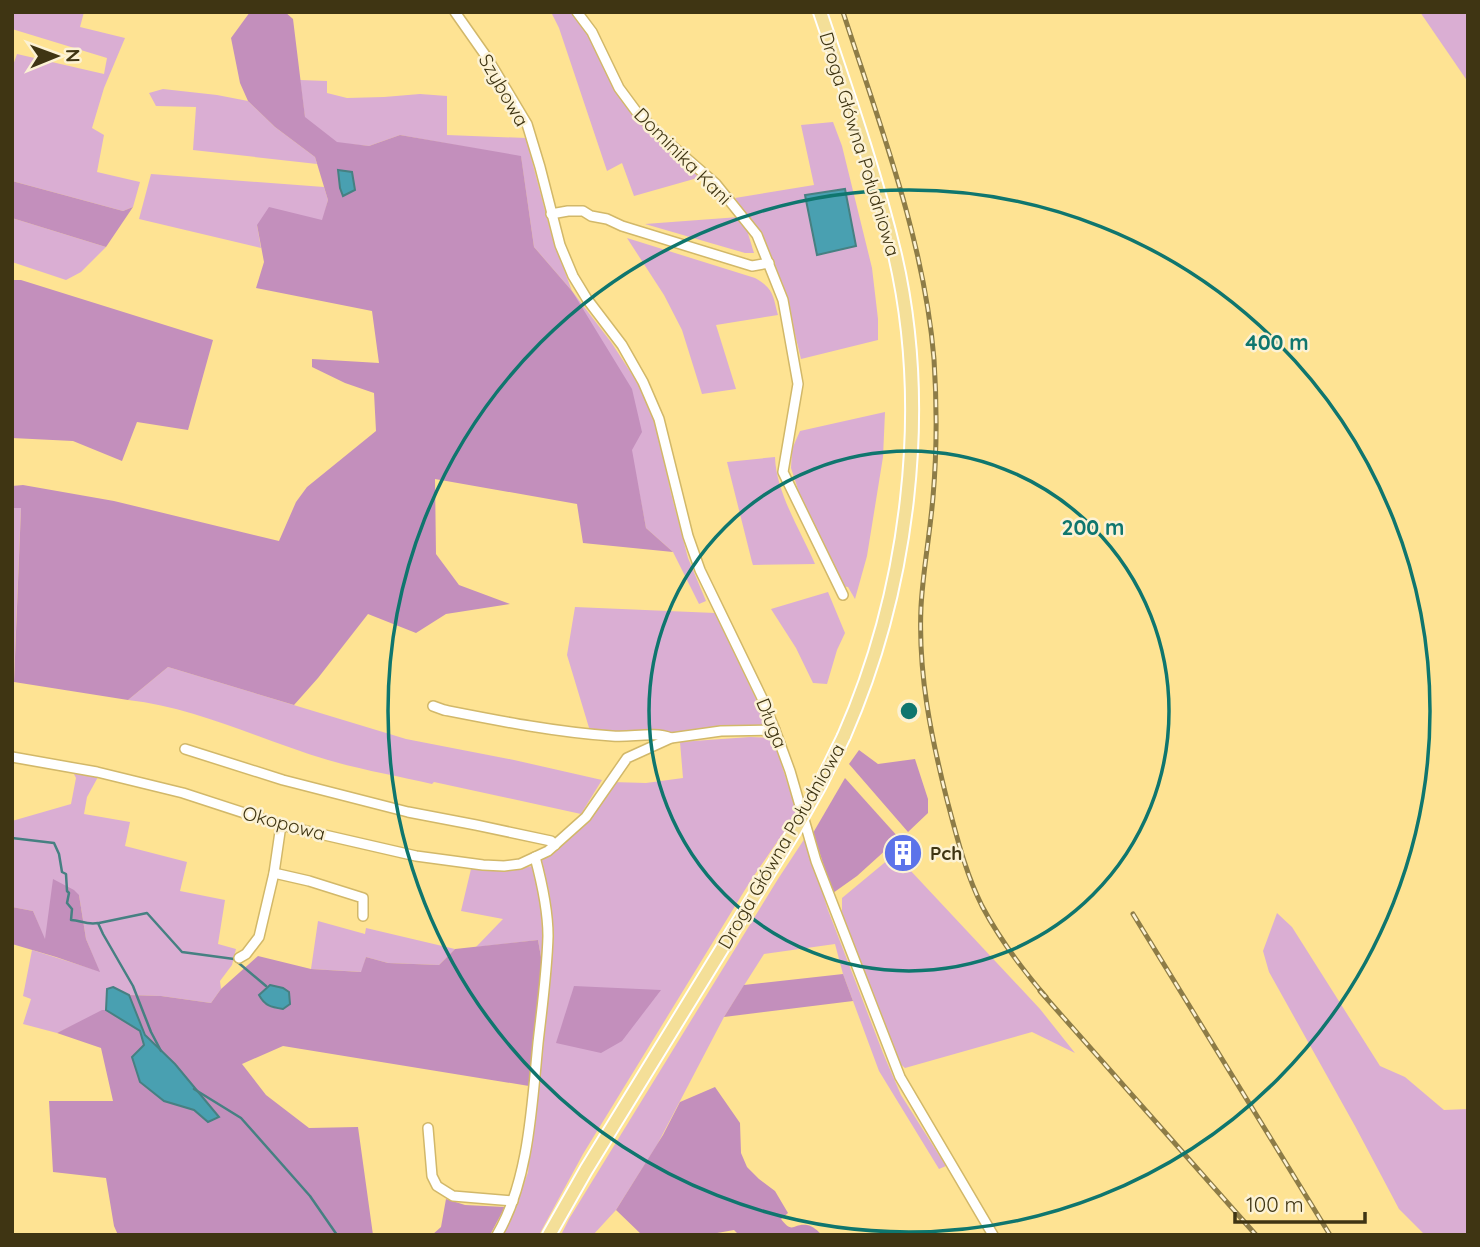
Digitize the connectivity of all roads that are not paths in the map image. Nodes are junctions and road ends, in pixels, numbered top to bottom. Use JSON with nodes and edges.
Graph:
{"nodes":[{"id":1,"x":454,"y":12,"type":"edge"},
{"id":2,"x":577,"y":12,"type":"edge"},
{"id":3,"x":820,"y":12,"type":"edge"},
{"id":4,"x":551,"y":214,"type":"junction"},
{"id":5,"x":769,"y":263,"type":"junction"},
{"id":6,"x":843,"y":595,"type":"dead end"},
{"id":7,"x":433,"y":706,"type":"dead end"},
{"id":8,"x":775,"y":730,"type":"junction"},
{"id":9,"x":671,"y":738,"type":"junction"},
{"id":10,"x":185,"y":749,"type":"dead end"},
{"id":11,"x":12,"y":757,"type":"edge"},
{"id":12,"x":281,"y":825,"type":"junction"},
{"id":13,"x":555,"y":845,"type":"junction"},
{"id":14,"x":535,"y":857,"type":"junction"},
{"id":15,"x":274,"y":873,"type":"junction"},
{"id":16,"x":363,"y":916,"type":"dead end"},
{"id":17,"x":239,"y":958,"type":"dead end"},
{"id":18,"x":428,"y":1128,"type":"dead end"},
{"id":19,"x":513,"y":1201,"type":"junction"},
{"id":20,"x":498,"y":1235,"type":"edge"},
{"id":21,"x":549,"y":1235,"type":"edge"},
{"id":22,"x":993,"y":1235,"type":"edge"}],
"edges":[{"from":1,"to":4,"type":"street","name":"Szybowa"},
{"from":2,"to":5,"type":"street","name":"Dominika Kani"},
{"from":3,"to":21,"type":"main road","name":"Droga Główna Południowa","bridge":true},
{"from":4,"to":5,"type":"street"},
{"from":4,"to":8,"type":"street","name":"Długa"},
{"from":5,"to":6,"type":"street","name":"Dominika Kani"},
{"from":7,"to":9,"type":"street","name":"Okopowa"},
{"from":8,"to":9,"type":"street","name":"Okopowa"},
{"from":8,"to":22,"type":"street","name":"Długa"},
{"from":9,"to":13,"type":"street","name":"Okopowa"},
{"from":10,"to":13,"type":"street"},
{"from":11,"to":12,"type":"street","name":"Okopowa"},
{"from":12,"to":14,"type":"street","name":"Okopowa"},
{"from":12,"to":15,"type":"street"},
{"from":13,"to":14,"type":"street","name":"Okopowa"},
{"from":14,"to":19,"type":"street"},
{"from":15,"to":16,"type":"street"},
{"from":15,"to":17,"type":"street"},
{"from":18,"to":19,"type":"street"},
{"from":19,"to":20,"type":"street"}]}
